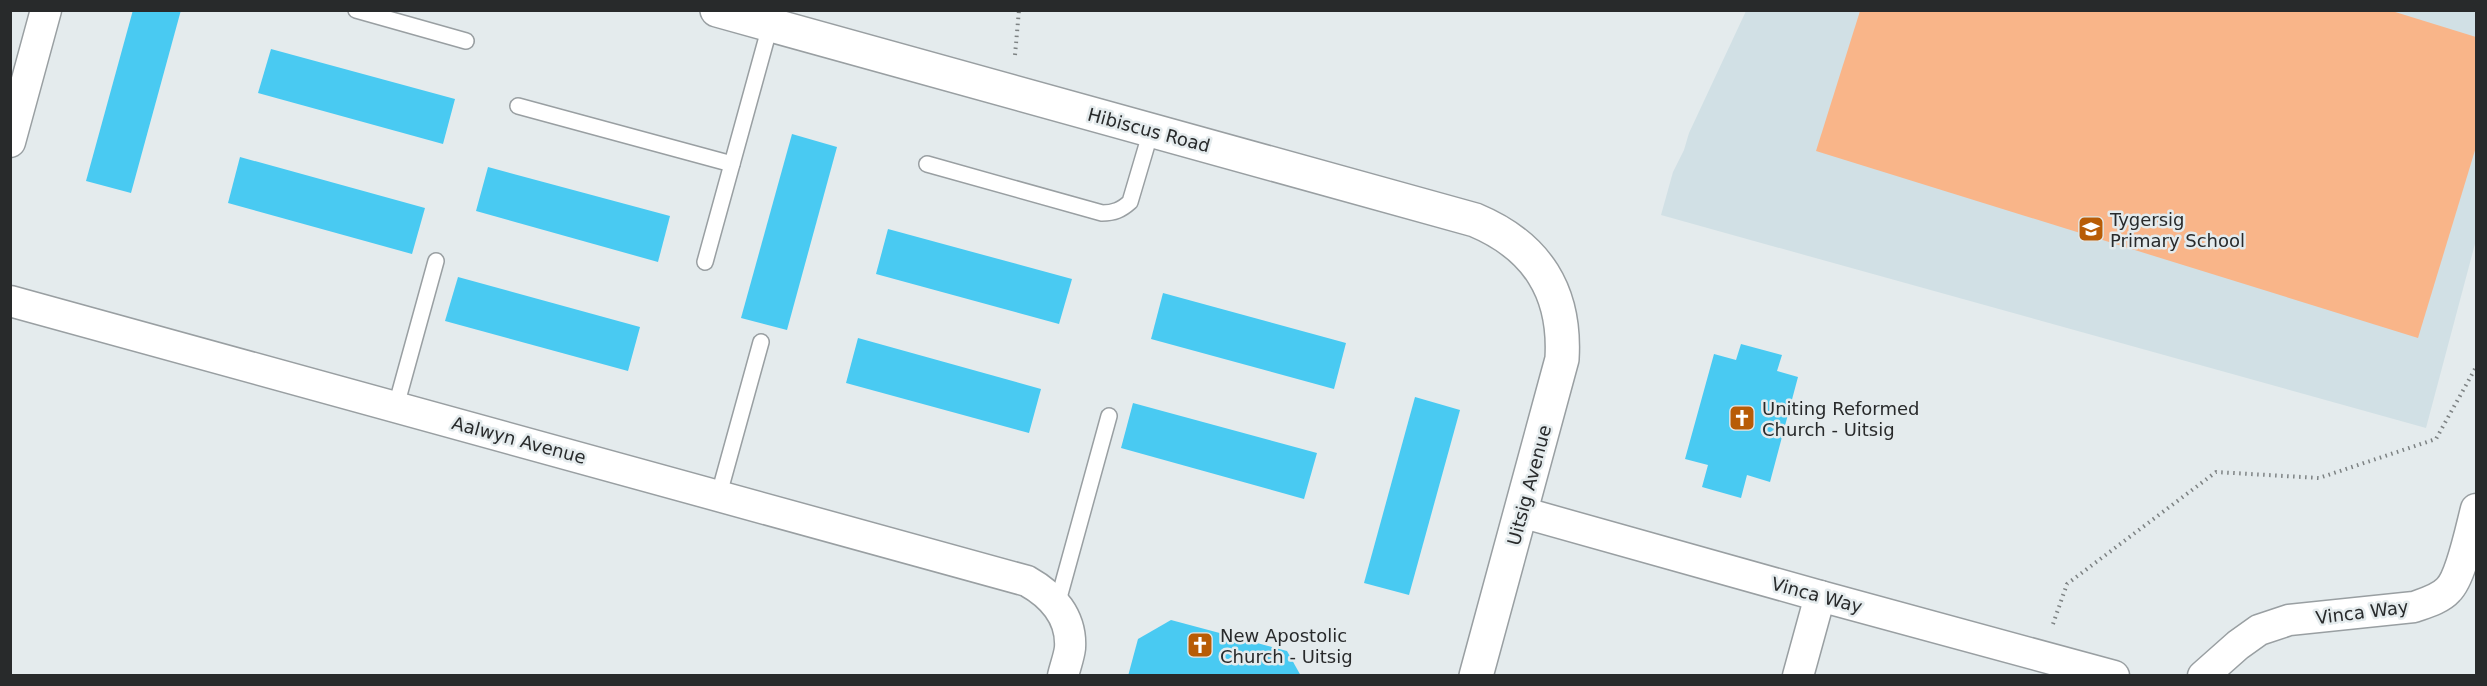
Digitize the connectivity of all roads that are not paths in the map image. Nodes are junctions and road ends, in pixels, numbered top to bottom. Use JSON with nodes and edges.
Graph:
{"nodes":[{"id":1,"x":46,"y":10,"type":"edge"},
{"id":2,"x":356,"y":10,"type":"edge"},
{"id":3,"x":717,"y":10,"type":"edge"},
{"id":4,"x":770,"y":26,"type":"junction"},
{"id":5,"x":466,"y":41,"type":"dead end"},
{"id":6,"x":518,"y":106,"type":"dead end"},
{"id":7,"x":1151,"y":131,"type":"junction"},
{"id":8,"x":10,"y":142,"type":"edge"},
{"id":9,"x":732,"y":164,"type":"junction"},
{"id":10,"x":927,"y":165,"type":"dead end"},
{"id":11,"x":436,"y":261,"type":"dead end"},
{"id":12,"x":705,"y":262,"type":"dead end"},
{"id":13,"x":1554,"y":293,"type":"joint"},
{"id":14,"x":10,"y":301,"type":"edge"},
{"id":15,"x":761,"y":342,"type":"dead end"},
{"id":16,"x":396,"y":406,"type":"junction"},
{"id":17,"x":1109,"y":416,"type":"dead end"},
{"id":18,"x":719,"y":494,"type":"junction"},
{"id":19,"x":2476,"y":509,"type":"edge"},
{"id":20,"x":1521,"y":512,"type":"junction"},
{"id":21,"x":1820,"y":596,"type":"junction"},
{"id":22,"x":1057,"y":605,"type":"junction"},
{"id":23,"x":1063,"y":675,"type":"edge"},
{"id":24,"x":1476,"y":675,"type":"edge"},
{"id":25,"x":1798,"y":675,"type":"edge"},
{"id":26,"x":2114,"y":675,"type":"edge"},
{"id":27,"x":2203,"y":675,"type":"edge"}],
"edges":[{"from":1,"to":8,"type":"street"},
{"from":2,"to":5,"type":"lane"},
{"from":3,"to":4,"type":"street","name":"Hibiscus Road"},
{"from":4,"to":7,"type":"street","name":"Hibiscus Road"},
{"from":4,"to":9,"type":"lane"},
{"from":6,"to":9,"type":"lane"},
{"from":7,"to":10,"type":"lane"},
{"from":7,"to":13,"type":"street","name":"Hibiscus Road"},
{"from":9,"to":12,"type":"lane"},
{"from":11,"to":16,"type":"lane"},
{"from":13,"to":20,"type":"street","name":"Uitsig Avenue"},
{"from":14,"to":16,"type":"street","name":"Aalwyn Avenue"},
{"from":15,"to":18,"type":"lane"},
{"from":16,"to":18,"type":"street","name":"Aalwyn Avenue"},
{"from":17,"to":22,"type":"lane"},
{"from":18,"to":22,"type":"street","name":"Aalwyn Avenue"},
{"from":19,"to":27,"type":"street","name":"Vinca Way"},
{"from":20,"to":21,"type":"street","name":"Vinca Way"},
{"from":20,"to":24,"type":"street","name":"Uitsig Avenue"},
{"from":21,"to":25,"type":"street"},
{"from":21,"to":26,"type":"street","name":"Vinca Way"},
{"from":22,"to":23,"type":"street"}]}
